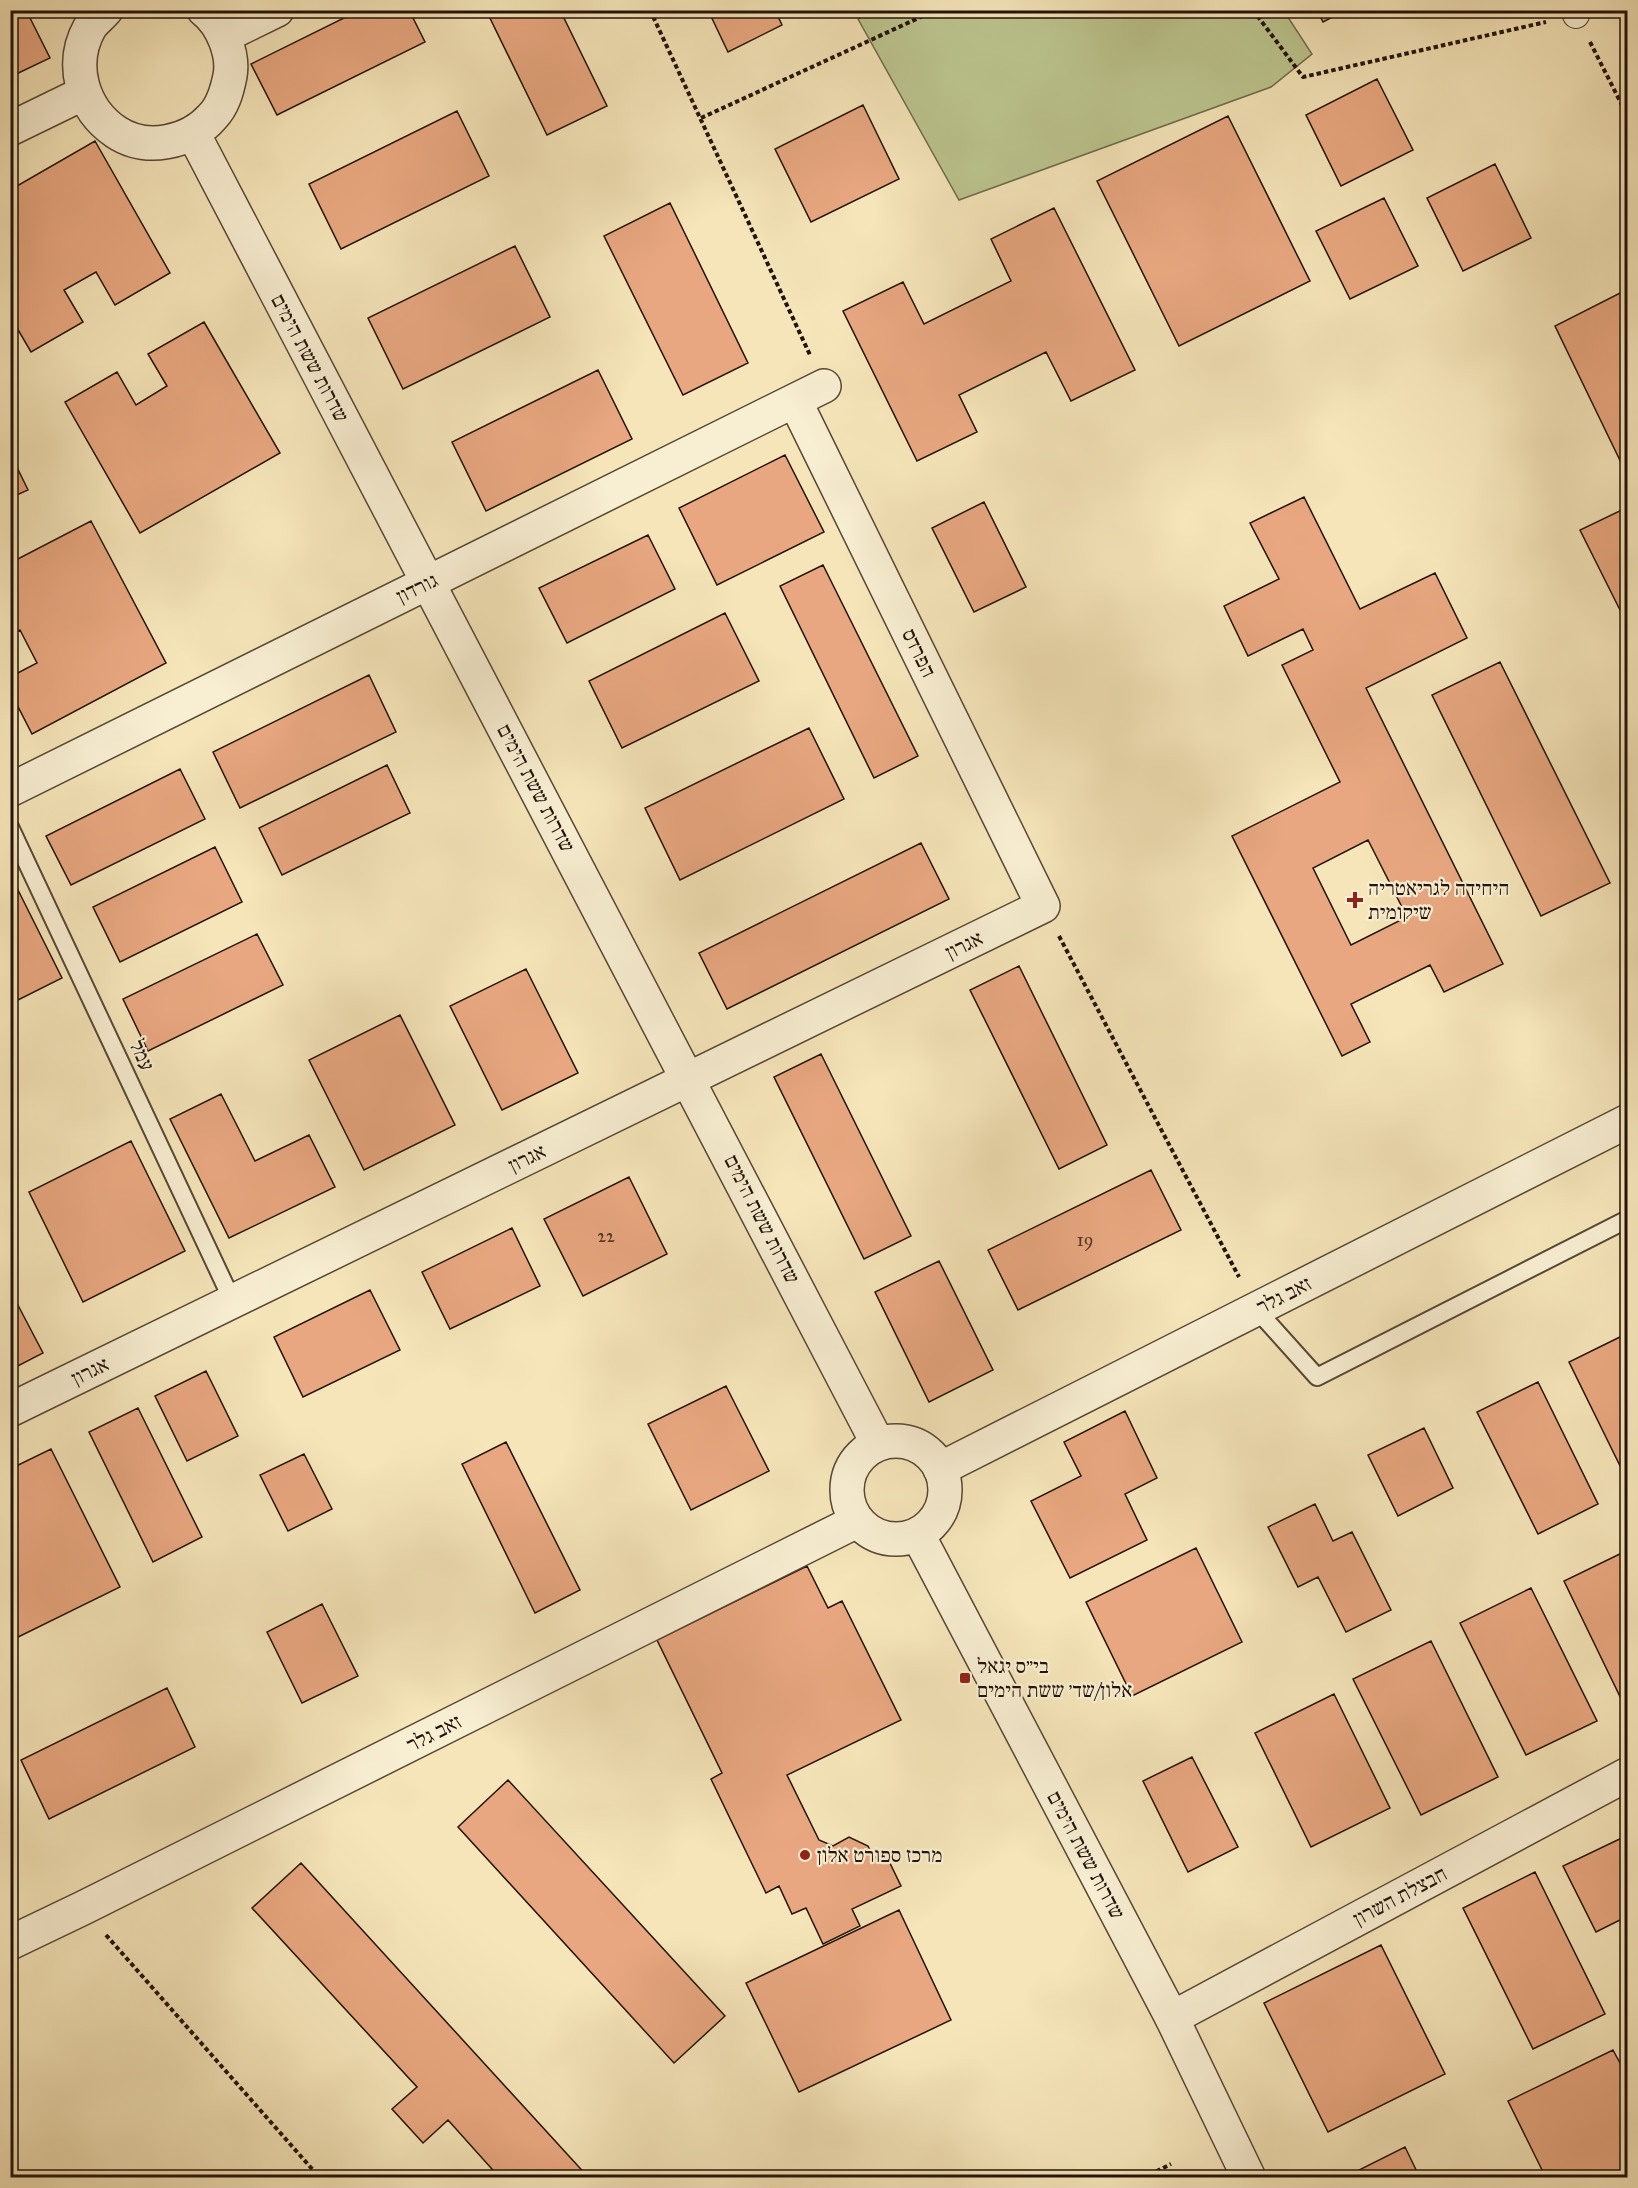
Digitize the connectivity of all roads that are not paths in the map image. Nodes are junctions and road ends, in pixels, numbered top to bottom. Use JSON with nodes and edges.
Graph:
{"nodes":[{"id":1,"x":105,"y":10,"type":"edge"},
{"id":2,"x":204,"y":10,"type":"edge"},
{"id":3,"x":278,"y":10,"type":"edge"},
{"id":4,"x":224,"y":36,"type":"junction"},
{"id":5,"x":84,"y":93,"type":"junction"},
{"id":6,"x":10,"y":129,"type":"edge"},
{"id":7,"x":193,"y":134,"type":"junction"},
{"id":8,"x":824,"y":386,"type":"road end"},
{"id":9,"x":795,"y":401,"type":"junction"},
{"id":10,"x":429,"y":583,"type":"junction"},
{"id":11,"x":10,"y":790,"type":"edge"},
{"id":12,"x":10,"y":827,"type":"edge"},
{"id":13,"x":1043,"y":906,"type":"joint"},
{"id":14,"x":689,"y":1079,"type":"junction"},
{"id":15,"x":1628,"y":1122,"type":"edge"},
{"id":16,"x":1628,"y":1219,"type":"edge"},
{"id":17,"x":233,"y":1302,"type":"junction"},
{"id":18,"x":1256,"y":1310,"type":"junction"},
{"id":19,"x":10,"y":1410,"type":"edge"},
{"id":20,"x":878,"y":1444,"type":"junction"},
{"id":21,"x":940,"y":1469,"type":"junction"},
{"id":22,"x":857,"y":1521,"type":"junction"},
{"id":23,"x":918,"y":1535,"type":"junction"},
{"id":24,"x":1628,"y":1774,"type":"edge"},
{"id":25,"x":10,"y":1943,"type":"edge"},
{"id":26,"x":1172,"y":2018,"type":"junction"},
{"id":27,"x":1249,"y":2178,"type":"edge"}],
"edges":[{"from":1,"to":5,"type":"street"},
{"from":2,"to":4,"type":"street"},
{"from":3,"to":4,"type":"street"},
{"from":4,"to":7,"type":"street"},
{"from":5,"to":6,"type":"street"},
{"from":5,"to":7,"type":"street"},
{"from":7,"to":10,"type":"street","name":"שדרות ששת הימים"},
{"from":8,"to":9,"type":"street","name":"גורדון"},
{"from":9,"to":10,"type":"street","name":"גורדון"},
{"from":9,"to":13,"type":"street","name":"הפרדס"},
{"from":10,"to":11,"type":"street","name":"גורדון"},
{"from":10,"to":14,"type":"street","name":"שדרות ששת הימים"},
{"from":12,"to":17,"type":"lane","name":"עמל"},
{"from":13,"to":14,"type":"street","name":"אגרון"},
{"from":14,"to":17,"type":"street","name":"אגרון"},
{"from":14,"to":20,"type":"street","name":"שדרות ששת הימים"},
{"from":15,"to":18,"type":"street","name":"זאב גלר"},
{"from":16,"to":18,"type":"lane"},
{"from":17,"to":19,"type":"street","name":"אגרון"},
{"from":18,"to":21,"type":"street","name":"זאב גלר"},
{"from":20,"to":21,"type":"street"},
{"from":20,"to":22,"type":"street"},
{"from":21,"to":23,"type":"street"},
{"from":22,"to":23,"type":"street"},
{"from":22,"to":25,"type":"street","name":"זאב גלר"},
{"from":23,"to":26,"type":"street","name":"שדרות ששת הימים"},
{"from":24,"to":26,"type":"street","name":"חבצלת השרון"},
{"from":26,"to":27,"type":"street","name":"שדרות ששת הימים"}]}
